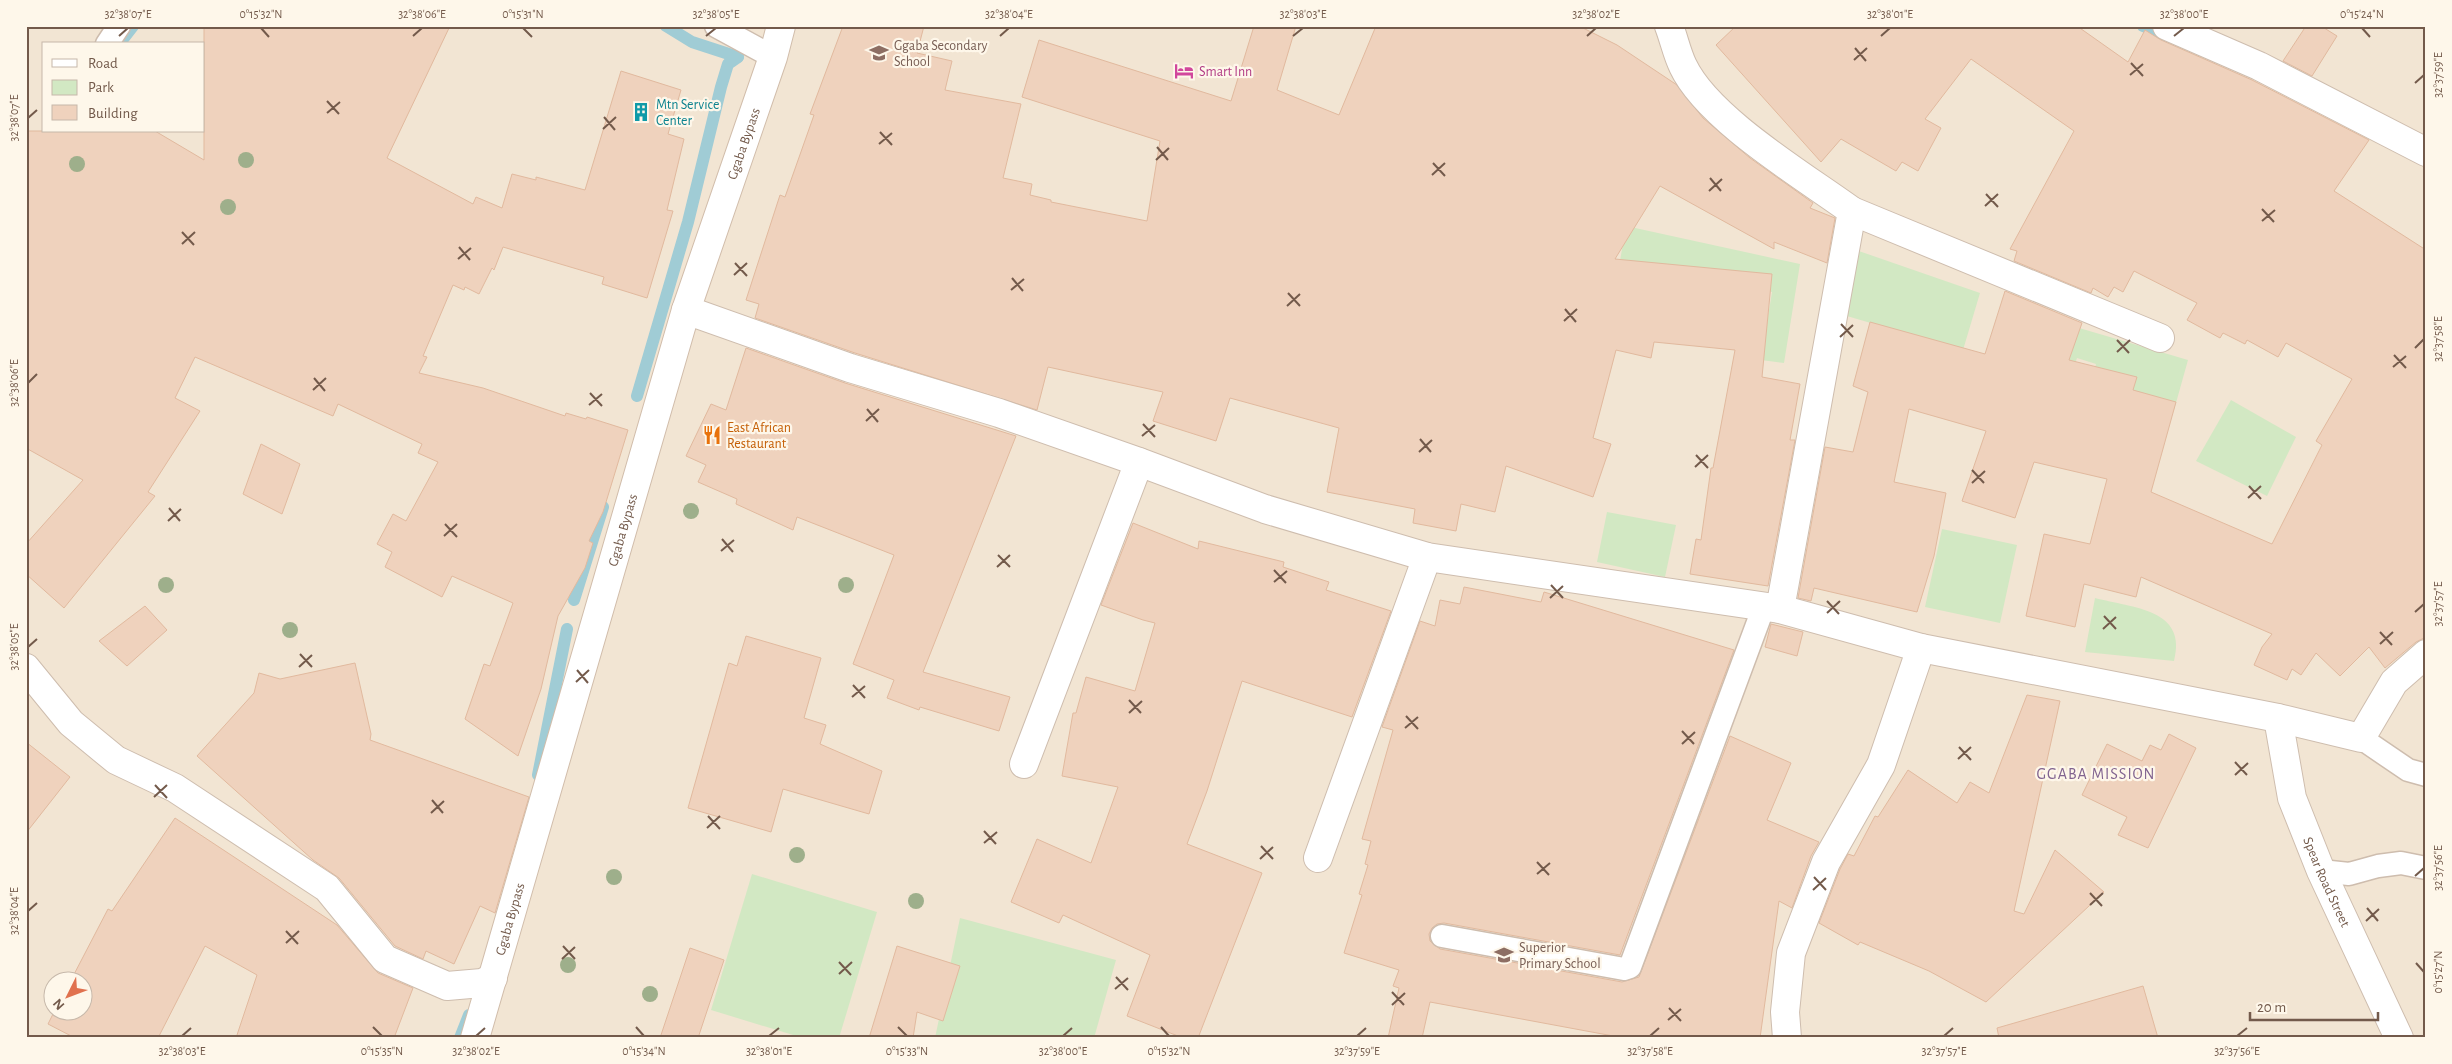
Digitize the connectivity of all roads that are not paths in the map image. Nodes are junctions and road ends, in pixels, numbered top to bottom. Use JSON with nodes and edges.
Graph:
{"nodes":[{"id":1,"x":119,"y":26,"type":"edge"},
{"id":2,"x":716,"y":26,"type":"edge"},
{"id":3,"x":781,"y":26,"type":"edge"},
{"id":4,"x":1669,"y":26,"type":"edge"},
{"id":5,"x":2167,"y":26,"type":"edge"},
{"id":6,"x":108,"y":42,"type":"edge"},
{"id":7,"x":773,"y":57,"type":"junction"},
{"id":8,"x":2426,"y":152,"type":"edge"},
{"id":9,"x":1852,"y":211,"type":"junction"},
{"id":10,"x":686,"y":310,"type":"junction"},
{"id":11,"x":2160,"y":338,"type":"dead end"},
{"id":12,"x":1140,"y":462,"type":"junction"},
{"id":13,"x":1427,"y":556,"type":"junction"},
{"id":14,"x":1772,"y":608,"type":"junction"},
{"id":15,"x":1921,"y":648,"type":"junction"},
{"id":16,"x":2426,"y":654,"type":"edge"},
{"id":17,"x":26,"y":668,"type":"edge"},
{"id":18,"x":2278,"y":718,"type":"junction"},
{"id":19,"x":2361,"y":738,"type":"junction"},
{"id":20,"x":1024,"y":764,"type":"dead end"},
{"id":21,"x":2426,"y":775,"type":"edge"},
{"id":22,"x":1318,"y":858,"type":"dead end"},
{"id":23,"x":2426,"y":868,"type":"edge"},
{"id":24,"x":2321,"y":871,"type":"junction"},
{"id":25,"x":1442,"y":936,"type":"dead end"},
{"id":26,"x":493,"y":978,"type":"junction"},
{"id":27,"x":474,"y":1038,"type":"edge"},
{"id":28,"x":1787,"y":1038,"type":"edge"},
{"id":29,"x":2399,"y":1038,"type":"edge"}],
"edges":[{"from":1,"to":6,"type":"lane"},
{"from":2,"to":7,"type":"lane"},
{"from":3,"to":7,"type":"street","name":"Ggaba Bypass"},
{"from":4,"to":9,"type":"street"},
{"from":5,"to":8,"type":"street"},
{"from":7,"to":10,"type":"street","name":"Ggaba Bypass"},
{"from":9,"to":11,"type":"street"},
{"from":9,"to":14,"type":"street"},
{"from":10,"to":12,"type":"street"},
{"from":10,"to":26,"type":"street","name":"Ggaba Bypass"},
{"from":12,"to":13,"type":"street"},
{"from":12,"to":20,"type":"street"},
{"from":13,"to":14,"type":"street"},
{"from":13,"to":22,"type":"street"},
{"from":14,"to":15,"type":"street"},
{"from":14,"to":25,"type":"lane"},
{"from":15,"to":18,"type":"street"},
{"from":15,"to":28,"type":"street"},
{"from":16,"to":19,"type":"street"},
{"from":17,"to":26,"type":"street"},
{"from":18,"to":19,"type":"street"},
{"from":18,"to":24,"type":"street","name":"Spear Road Street"},
{"from":19,"to":21,"type":"lane"},
{"from":23,"to":24,"type":"lane"},
{"from":24,"to":29,"type":"street","name":"Spear Road Street"},
{"from":26,"to":27,"type":"street","name":"Ggaba Bypass"}]}
